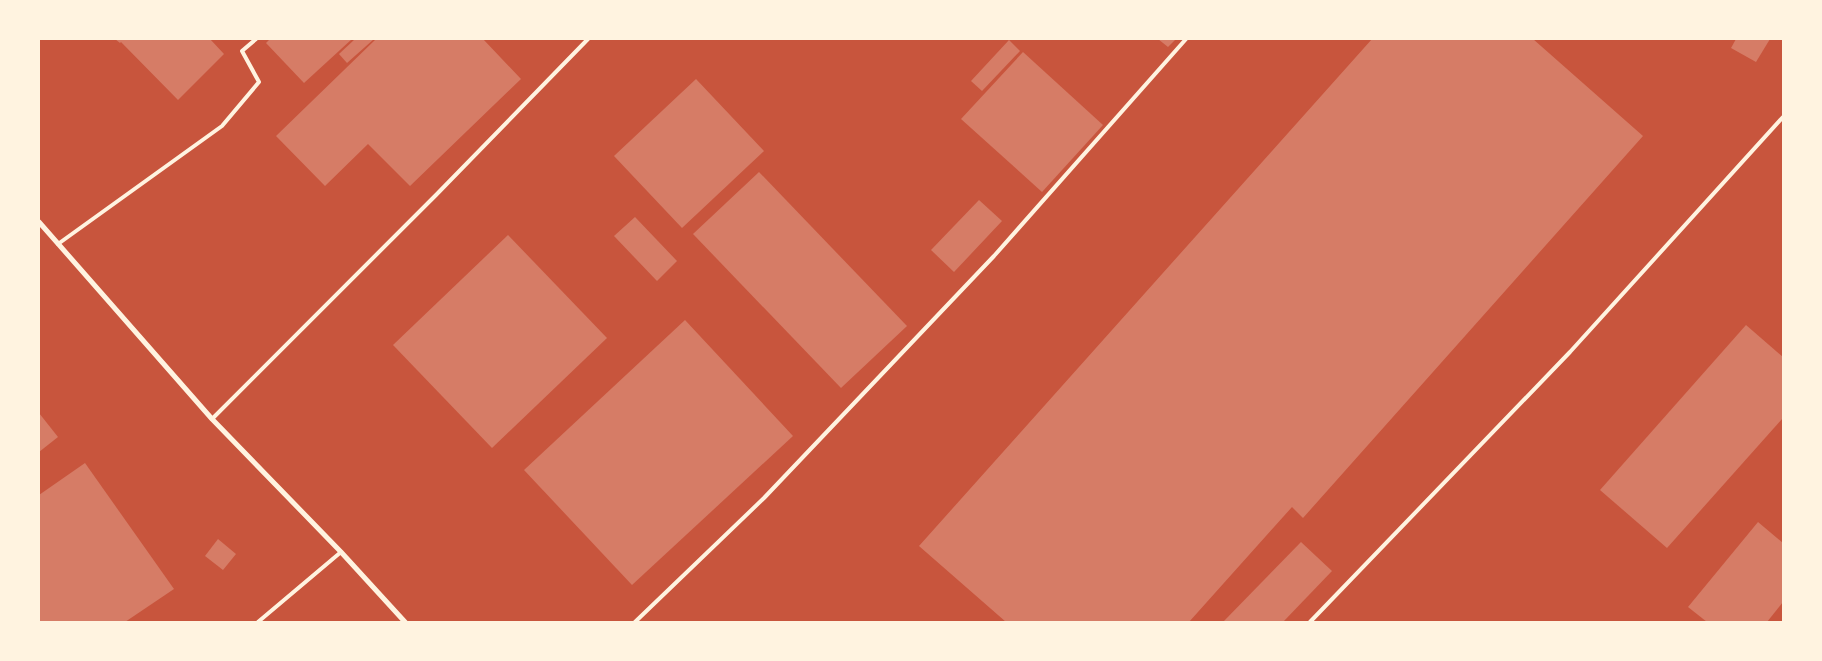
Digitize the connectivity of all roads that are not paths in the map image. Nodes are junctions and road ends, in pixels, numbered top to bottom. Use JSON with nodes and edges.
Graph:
{"nodes":[{"id":1,"x":256,"y":39,"type":"edge"},
{"id":2,"x":588,"y":39,"type":"edge"},
{"id":3,"x":1186,"y":39,"type":"edge"},
{"id":4,"x":1783,"y":117,"type":"edge"},
{"id":5,"x":39,"y":222,"type":"edge"},
{"id":6,"x":58,"y":244,"type":"junction"},
{"id":7,"x":212,"y":419,"type":"junction"},
{"id":8,"x":341,"y":552,"type":"junction"},
{"id":9,"x":258,"y":622,"type":"edge"},
{"id":10,"x":405,"y":622,"type":"edge"},
{"id":11,"x":636,"y":622,"type":"edge"},
{"id":12,"x":1310,"y":622,"type":"edge"}],
"edges":[{"from":1,"to":6,"type":"lane"},
{"from":2,"to":7,"type":"lane"},
{"from":3,"to":11,"type":"lane"},
{"from":4,"to":12,"type":"lane"},
{"from":5,"to":6,"type":"street"},
{"from":6,"to":7,"type":"street"},
{"from":7,"to":8,"type":"street"},
{"from":8,"to":9,"type":"lane"},
{"from":8,"to":10,"type":"street"}]}
